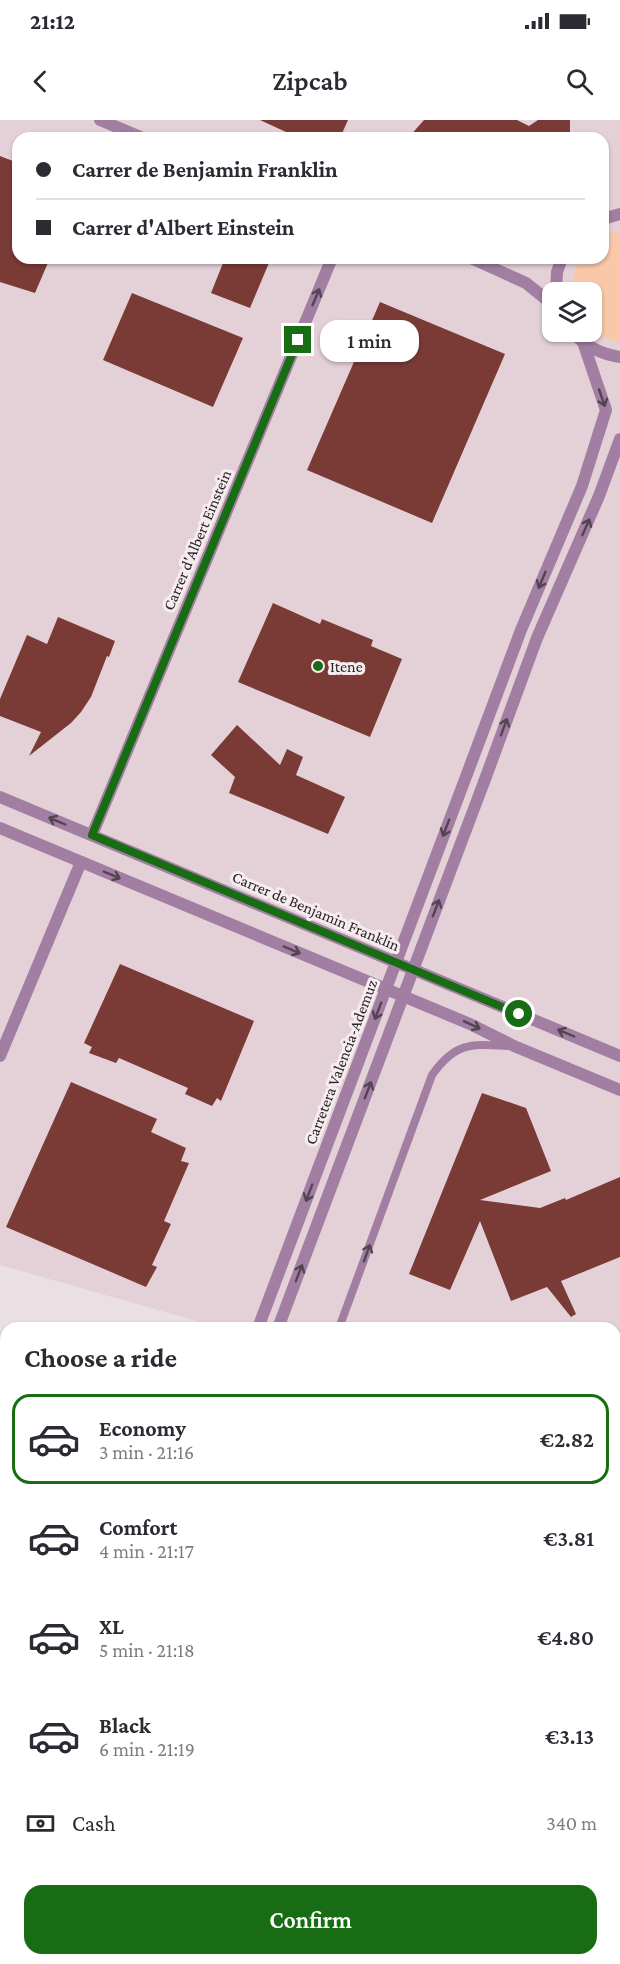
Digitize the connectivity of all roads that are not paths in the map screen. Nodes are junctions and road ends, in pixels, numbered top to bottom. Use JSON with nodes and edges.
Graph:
{"nodes":[{"id":1,"x":100,"y":120,"type":"edge"},
{"id":2,"x":129,"y":132,"type":"edge"},
{"id":3,"x":330,"y":264,"type":"edge"},
{"id":4,"x":489,"y":264,"type":"edge"},
{"id":5,"x":560,"y":264,"type":"edge"},
{"id":6,"x":556,"y":282,"type":"edge"},
{"id":7,"x":542,"y":296,"type":"edge"},
{"id":8,"x":583,"y":342,"type":"joint"},
{"id":9,"x":620,"y":357,"type":"edge"},
{"id":10,"x":620,"y":439,"type":"edge"},
{"id":11,"x":620,"y":467,"type":"edge"},
{"id":12,"x":599,"y":496,"type":"junction"},
{"id":13,"x":0,"y":797,"type":"edge"},
{"id":14,"x":0,"y":828,"type":"edge"},
{"id":15,"x":92,"y":835,"type":"junction"},
{"id":16,"x":81,"y":862,"type":"junction"},
{"id":17,"x":514,"y":1046,"type":"junction"},
{"id":18,"x":0,"y":1056,"type":"edge"},
{"id":19,"x":620,"y":1056,"type":"edge"},
{"id":20,"x":620,"y":1090,"type":"edge"},
{"id":21,"x":260,"y":1322,"type":"edge"},
{"id":22,"x":280,"y":1322,"type":"edge"},
{"id":23,"x":341,"y":1322,"type":"edge"}],
"edges":[{"from":1,"to":2,"type":"street"},
{"from":15,"to":3,"type":"street","name":"Carrer d'Albert Einstein","one_way":true},
{"from":4,"to":7,"type":"street"},
{"from":5,"to":6,"type":"street"},
{"from":8,"to":9,"type":"street"},
{"from":8,"to":21,"type":"street","name":"Carretera Valencia-Ademuz","one_way":true,"bridge":true},
{"from":10,"to":12,"type":"street"},
{"from":11,"to":12,"type":"street"},
{"from":22,"to":12,"type":"street","one_way":true,"bridge":true},
{"from":15,"to":13,"type":"street","name":"Carrer de Benjamin Franklin","one_way":true},
{"from":14,"to":16,"type":"street"},
{"from":19,"to":15,"type":"street","name":"Carrer de Benjamin Franklin","one_way":true},
{"from":16,"to":17,"type":"street","one_way":true},
{"from":16,"to":18,"type":"street"},
{"from":17,"to":20,"type":"street"},
{"from":23,"to":17,"type":"lane","one_way":true}]}
